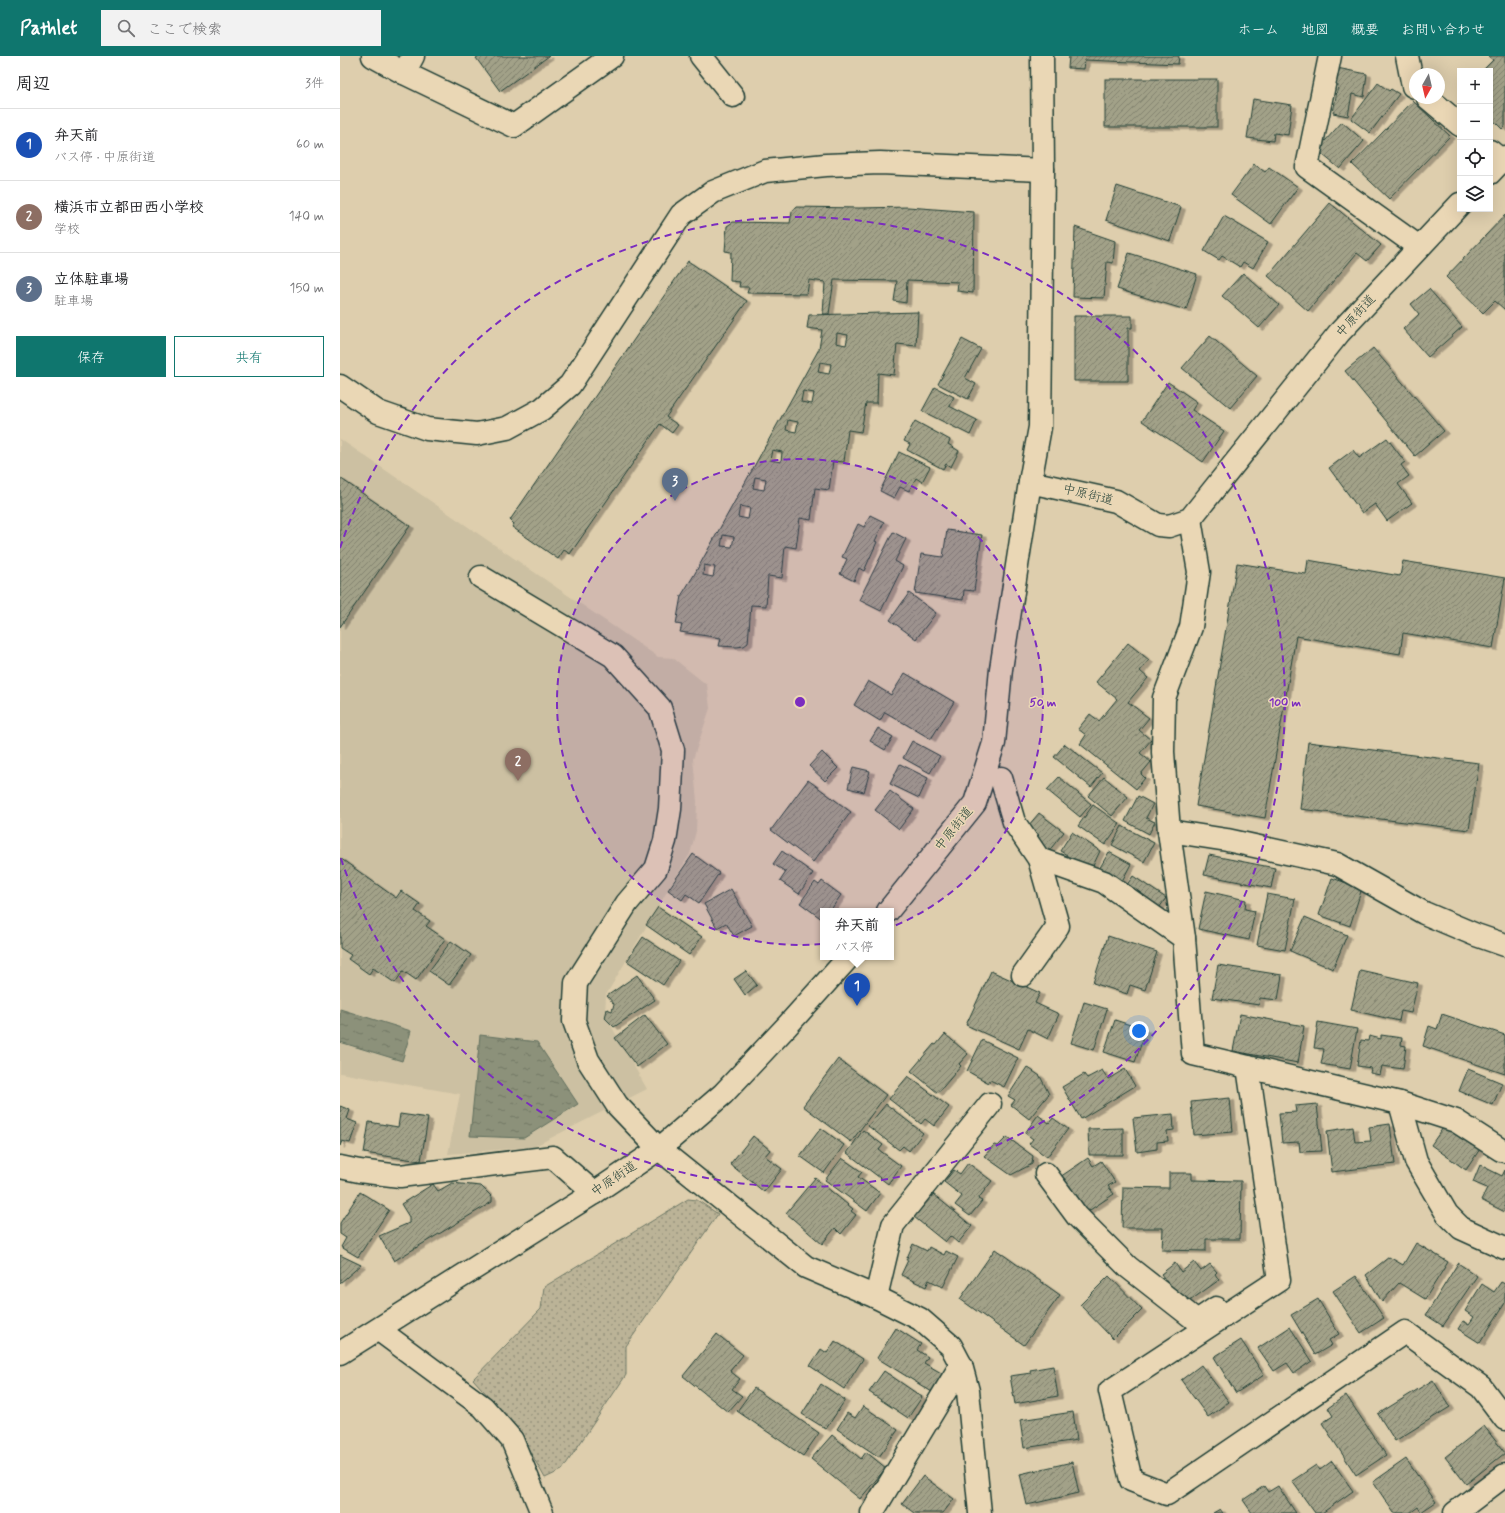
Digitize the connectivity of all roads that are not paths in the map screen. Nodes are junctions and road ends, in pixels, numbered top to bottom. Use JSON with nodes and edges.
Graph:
{"nodes":[{"id":1,"x":373,"y":56,"type":"edge"},
{"id":2,"x":612,"y":56,"type":"edge"},
{"id":3,"x":701,"y":56,"type":"edge"},
{"id":4,"x":1042,"y":56,"type":"edge"},
{"id":5,"x":1330,"y":56,"type":"edge"},
{"id":6,"x":1407,"y":56,"type":"edge"},
{"id":7,"x":409,"y":64,"type":"edge"},
{"id":8,"x":1409,"y":68,"type":"edge"},
{"id":9,"x":733,"y":96,"type":"dead end"},
{"id":10,"x":1435,"y":104,"type":"edge"},
{"id":11,"x":1457,"y":122,"type":"edge"},
{"id":12,"x":1043,"y":170,"type":"junction"},
{"id":13,"x":1457,"y":207,"type":"edge"},
{"id":14,"x":1418,"y":247,"type":"junction"},
{"id":15,"x":340,"y":386,"type":"edge"},
{"id":16,"x":1030,"y":482,"type":"junction"},
{"id":17,"x":1190,"y":519,"type":"junction"},
{"id":18,"x":481,"y":577,"type":"dead end"},
{"id":19,"x":1001,"y":778,"type":"dead end"},
{"id":20,"x":1169,"y":831,"type":"junction"},
{"id":21,"x":1039,"y":859,"type":"junction"},
{"id":22,"x":890,"y":908,"type":"edge"},
{"id":23,"x":1184,"y":938,"type":"junction"},
{"id":24,"x":1505,"y":945,"type":"edge"},
{"id":25,"x":846,"y":960,"type":"edge"},
{"id":26,"x":1023,"y":975,"type":"dead end"},
{"id":27,"x":1248,"y":1067,"type":"junction"},
{"id":28,"x":1400,"y":1103,"type":"junction"},
{"id":29,"x":990,"y":1104,"type":"dead end"},
{"id":30,"x":659,"y":1149,"type":"junction"},
{"id":31,"x":1505,"y":1150,"type":"edge"},
{"id":32,"x":340,"y":1167,"type":"edge"},
{"id":33,"x":1046,"y":1174,"type":"dead end"},
{"id":34,"x":594,"y":1193,"type":"junction"},
{"id":35,"x":1505,"y":1248,"type":"edge"},
{"id":36,"x":1277,"y":1264,"type":"junction"},
{"id":37,"x":876,"y":1297,"type":"junction"},
{"id":38,"x":379,"y":1330,"type":"junction"},
{"id":39,"x":340,"y":1353,"type":"edge"},
{"id":40,"x":961,"y":1365,"type":"junction"},
{"id":41,"x":1505,"y":1419,"type":"edge"},
{"id":42,"x":1505,"y":1475,"type":"edge"},
{"id":43,"x":542,"y":1513,"type":"edge"},
{"id":44,"x":872,"y":1513,"type":"edge"},
{"id":45,"x":980,"y":1513,"type":"edge"},
{"id":46,"x":1455,"y":1513,"type":"edge"}],
"edges":[{"from":1,"to":7,"type":"street"},
{"from":2,"to":7,"type":"street"},
{"from":3,"to":9,"type":"street"},
{"from":4,"to":12,"type":"street"},
{"from":5,"to":14,"type":"street"},
{"from":6,"to":8,"type":"street"},
{"from":10,"to":11,"type":"street"},
{"from":12,"to":15,"type":"street"},
{"from":12,"to":16,"type":"street"},
{"from":13,"to":14,"type":"street","name":"中原街道"},
{"from":14,"to":17,"type":"street","name":"中原街道"},
{"from":16,"to":17,"type":"street","name":"中原街道"},
{"from":16,"to":22,"type":"street","name":"中原街道"},
{"from":17,"to":20,"type":"street"},
{"from":18,"to":30,"type":"street"},
{"from":19,"to":21,"type":"street"},
{"from":20,"to":23,"type":"street"},
{"from":20,"to":24,"type":"street"},
{"from":21,"to":23,"type":"street"},
{"from":21,"to":26,"type":"street"},
{"from":23,"to":27,"type":"street"},
{"from":25,"to":30,"type":"street","name":"中原街道"},
{"from":27,"to":28,"type":"street"},
{"from":27,"to":36,"type":"street"},
{"from":28,"to":31,"type":"street"},
{"from":28,"to":35,"type":"street"},
{"from":29,"to":37,"type":"street"},
{"from":30,"to":34,"type":"street","name":"中原街道"},
{"from":30,"to":37,"type":"street"},
{"from":32,"to":34,"type":"street"},
{"from":33,"to":36,"type":"street"},
{"from":34,"to":38,"type":"street","name":"中原街道"},
{"from":36,"to":41,"type":"street"},
{"from":37,"to":40,"type":"street"},
{"from":38,"to":39,"type":"street","name":"中原街道"},
{"from":38,"to":43,"type":"street"},
{"from":40,"to":44,"type":"street"},
{"from":40,"to":45,"type":"street"},
{"from":42,"to":46,"type":"street"}]}
